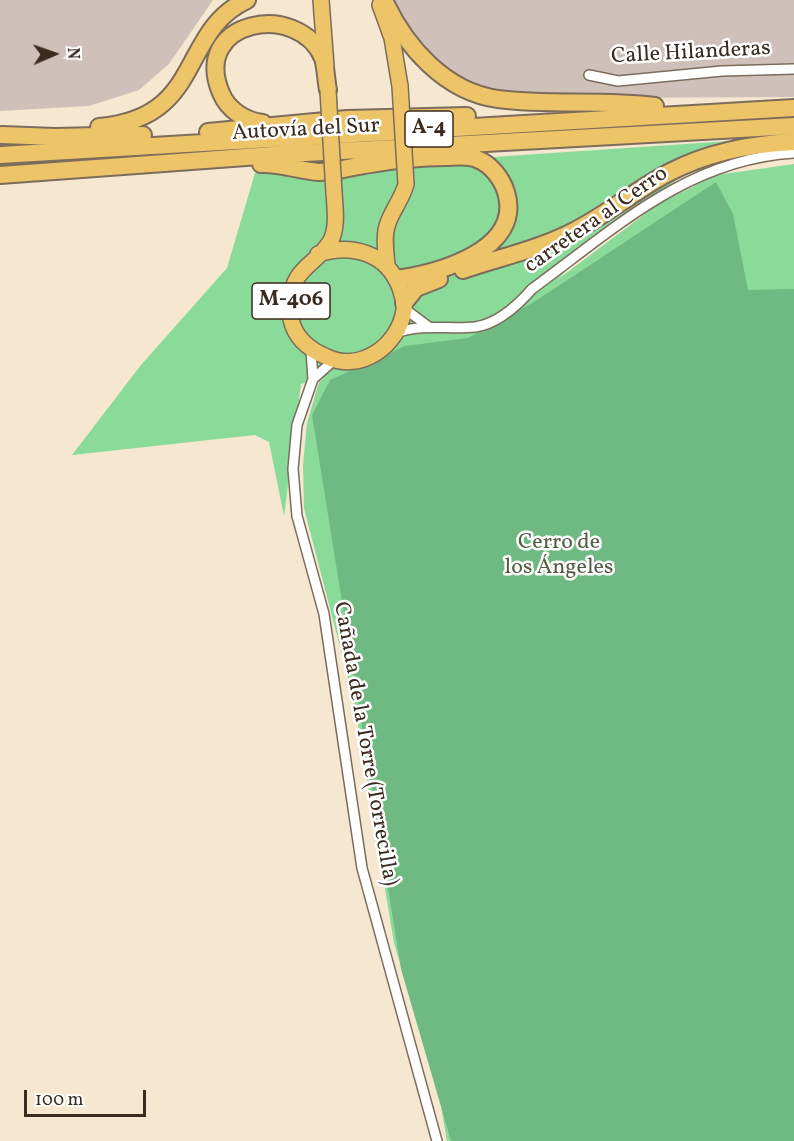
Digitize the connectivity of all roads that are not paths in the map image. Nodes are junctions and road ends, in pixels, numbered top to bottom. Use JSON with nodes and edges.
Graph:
{"nodes":[{"id":1,"x":247,"y":0,"type":"edge"},
{"id":2,"x":321,"y":0,"type":"edge"},
{"id":3,"x":378,"y":0,"type":"edge"},
{"id":4,"x":384,"y":0,"type":"edge"},
{"id":5,"x":794,"y":69,"type":"edge"},
{"id":6,"x":589,"y":75,"type":"dead end"},
{"id":7,"x":328,"y":90,"type":"junction"},
{"id":8,"x":794,"y":100,"type":"edge"},
{"id":9,"x":655,"y":106,"type":"junction"},
{"id":10,"x":794,"y":108,"type":"edge"},
{"id":11,"x":279,"y":125,"type":"junction"},
{"id":12,"x":794,"y":126,"type":"edge"},
{"id":13,"x":1,"y":135,"type":"edge"},
{"id":14,"x":794,"y":142,"type":"edge"},
{"id":15,"x":794,"y":153,"type":"edge"},
{"id":16,"x":0,"y":155,"type":"edge"},
{"id":17,"x":74,"y":170,"type":"junction"},
{"id":18,"x":0,"y":175,"type":"edge"},
{"id":19,"x":318,"y":254,"type":"junction"},
{"id":20,"x":392,"y":272,"type":"junction"},
{"id":21,"x":404,"y":306,"type":"junction"},
{"id":22,"x":429,"y":327,"type":"junction"},
{"id":23,"x":396,"y":333,"type":"junction"},
{"id":24,"x":311,"y":350,"type":"junction"},
{"id":25,"x":333,"y":361,"type":"junction"},
{"id":26,"x":313,"y":379,"type":"junction"},
{"id":27,"x":437,"y":1141,"type":"edge"}],
"edges":[{"from":1,"to":13,"type":"highway"},
{"from":2,"to":7,"type":"highway","number":"M-406"},
{"from":3,"to":20,"type":"highway","bridge":true},
{"from":4,"to":9,"type":"highway"},
{"from":5,"to":6,"type":"street","name":"Calle Hilanderas"},
{"from":7,"to":11,"type":"highway"},
{"from":7,"to":19,"type":"highway","number":"M-406","bridge":true},
{"from":8,"to":9,"type":"highway"},
{"from":9,"to":11,"type":"highway"},
{"from":10,"to":16,"type":"highway","name":"Autovía del Sur","number":"A-4"},
{"from":11,"to":13,"type":"highway"},
{"from":12,"to":17,"type":"highway","name":"Autovía del Sur","number":"A-4"},
{"from":14,"to":21,"type":"highway"},
{"from":15,"to":22,"type":"street","name":"carretera al Cerro"},
{"from":17,"to":18,"type":"highway","name":"Autovía del Sur","number":"A-4"},
{"from":17,"to":20,"type":"highway"},
{"from":19,"to":20,"type":"highway","number":"M-406"},
{"from":19,"to":24,"type":"highway","number":"M-406"},
{"from":20,"to":21,"type":"highway"},
{"from":21,"to":22,"type":"street"},
{"from":21,"to":23,"type":"highway"},
{"from":22,"to":23,"type":"street","name":"carretera al Cerro"},
{"from":23,"to":25,"type":"highway"},
{"from":24,"to":25,"type":"highway","number":"M-406"},
{"from":24,"to":26,"type":"street","name":"Cañada de la Torre (Torrecilla)"},
{"from":25,"to":26,"type":"street"},
{"from":26,"to":27,"type":"street","name":"Cañada de la Torre (Torrecilla)"}]}
